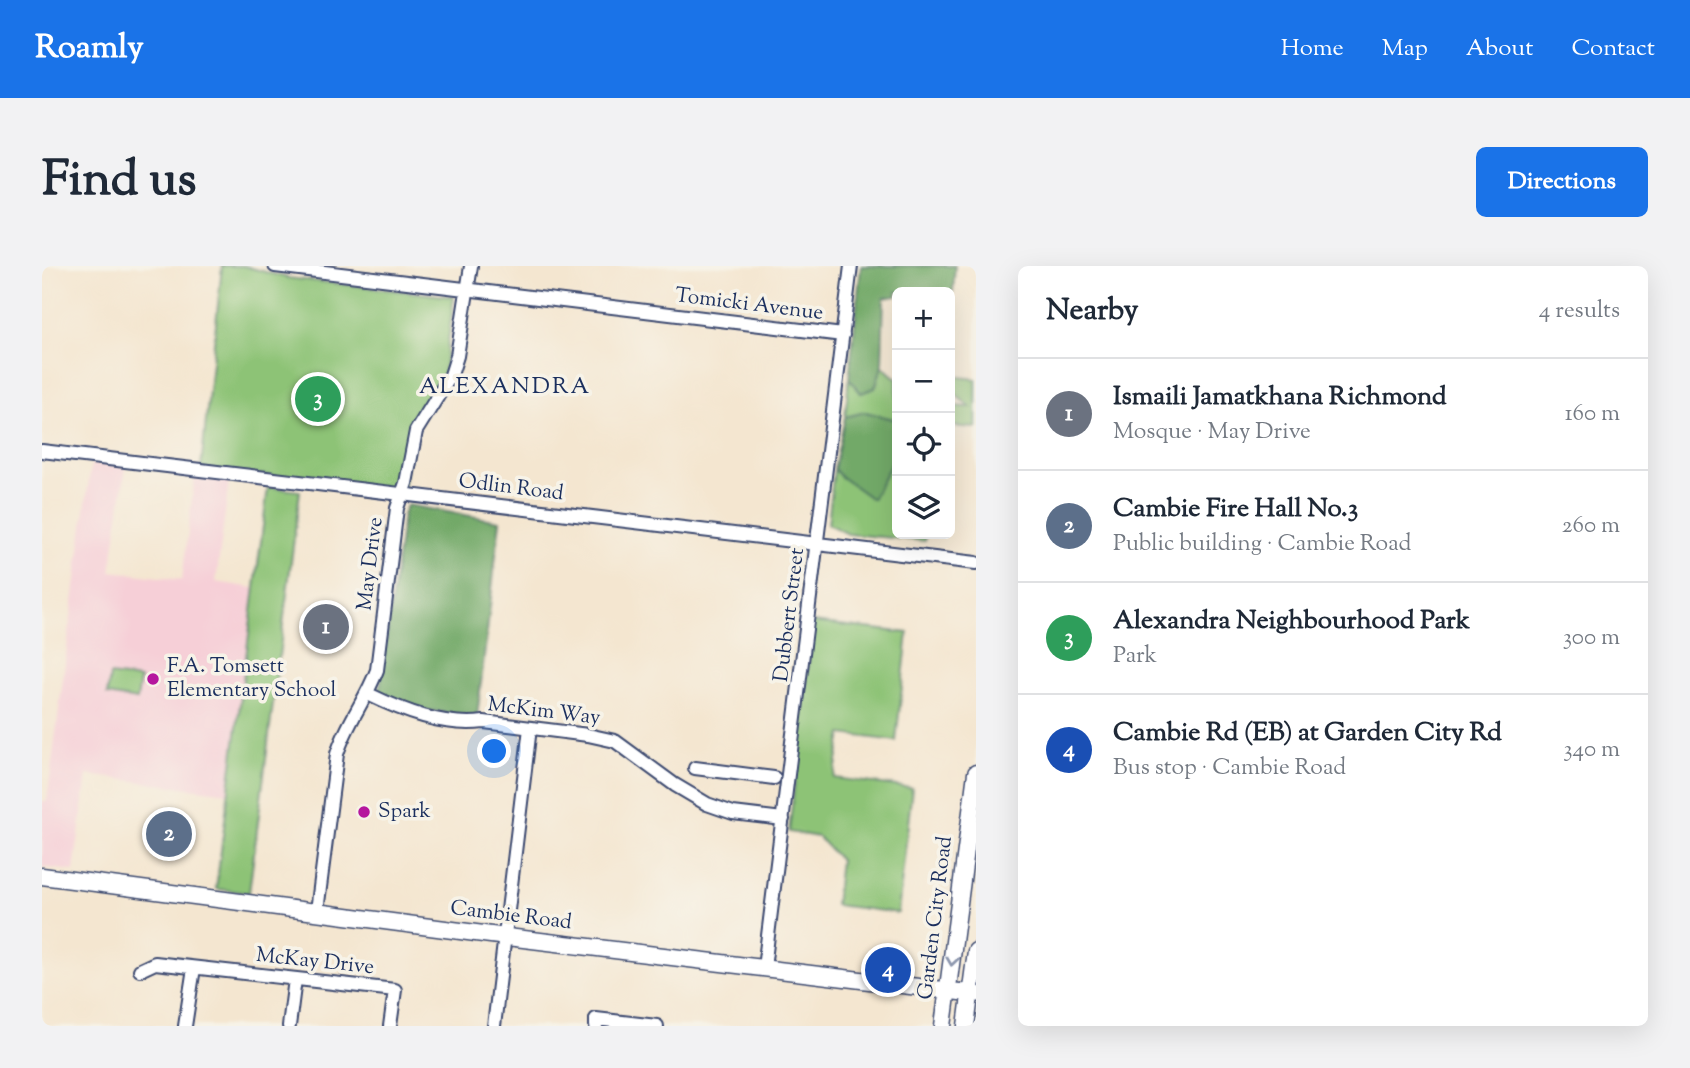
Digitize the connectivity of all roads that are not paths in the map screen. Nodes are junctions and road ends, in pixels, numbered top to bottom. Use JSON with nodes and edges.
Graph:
{"nodes":[{"id":1,"x":275,"y":266,"type":"edge"},
{"id":2,"x":471,"y":266,"type":"edge"},
{"id":3,"x":851,"y":266,"type":"edge"},
{"id":4,"x":468,"y":290,"type":"junction"},
{"id":5,"x":843,"y":335,"type":"junction"},
{"id":6,"x":42,"y":451,"type":"edge"},
{"id":7,"x":402,"y":495,"type":"junction"},
{"id":8,"x":818,"y":544,"type":"junction"},
{"id":9,"x":976,"y":563,"type":"edge"},
{"id":10,"x":368,"y":694,"type":"junction"},
{"id":11,"x":530,"y":728,"type":"junction"},
{"id":12,"x":695,"y":768,"type":"dead end"},
{"id":13,"x":976,"y":773,"type":"edge"},
{"id":14,"x":774,"y":778,"type":"dead end"},
{"id":15,"x":783,"y":819,"type":"junction"},
{"id":16,"x":42,"y":876,"type":"edge"},
{"id":17,"x":317,"y":911,"type":"junction"},
{"id":18,"x":504,"y":936,"type":"junction"},
{"id":19,"x":976,"y":951,"type":"edge"},
{"id":20,"x":194,"y":968,"type":"junction"},
{"id":21,"x":764,"y":968,"type":"junction"},
{"id":22,"x":140,"y":970,"type":"dead end"},
{"id":23,"x":295,"y":979,"type":"junction"},
{"id":24,"x":948,"y":991,"type":"junction"},
{"id":25,"x":973,"y":994,"type":"edge"},
{"id":26,"x":186,"y":1026,"type":"edge"},
{"id":27,"x":289,"y":1026,"type":"edge"},
{"id":28,"x":390,"y":1026,"type":"edge"},
{"id":29,"x":494,"y":1026,"type":"edge"},
{"id":30,"x":596,"y":1026,"type":"edge"},
{"id":31,"x":657,"y":1026,"type":"edge"},
{"id":32,"x":943,"y":1026,"type":"edge"},
{"id":33,"x":966,"y":1026,"type":"edge"}],
"edges":[{"from":1,"to":4,"type":"street","name":"Tomicki Avenue"},
{"from":2,"to":4,"type":"street","name":"May Drive"},
{"from":3,"to":5,"type":"street","name":"Dubbert Street"},
{"from":4,"to":5,"type":"street","name":"Tomicki Avenue"},
{"from":4,"to":7,"type":"street","name":"May Drive"},
{"from":5,"to":8,"type":"street","name":"Dubbert Street"},
{"from":6,"to":7,"type":"street","name":"Odlin Road"},
{"from":7,"to":8,"type":"street","name":"Odlin Road"},
{"from":7,"to":10,"type":"street","name":"May Drive"},
{"from":8,"to":9,"type":"street","name":"Odlin Road"},
{"from":8,"to":15,"type":"street","name":"Dubbert Street"},
{"from":10,"to":11,"type":"street","name":"McKim Way"},
{"from":10,"to":17,"type":"street","name":"May Drive"},
{"from":11,"to":15,"type":"street","name":"McKim Way"},
{"from":11,"to":18,"type":"street"},
{"from":12,"to":14,"type":"street"},
{"from":13,"to":24,"type":"main road","name":"Garden City Road","one_way":true},
{"from":15,"to":21,"type":"street","name":"Dubbert Street"},
{"from":16,"to":17,"type":"main road","name":"Cambie Road"},
{"from":17,"to":18,"type":"main road","name":"Cambie Road"},
{"from":18,"to":21,"type":"main road","name":"Cambie Road"},
{"from":18,"to":29,"type":"street"},
{"from":19,"to":25,"type":"main road","name":"Garden City Road"},
{"from":20,"to":22,"type":"street","name":"McKay Drive"},
{"from":20,"to":23,"type":"street","name":"McKay Drive"},
{"from":20,"to":26,"type":"street"},
{"from":21,"to":24,"type":"main road","name":"Cambie Road"},
{"from":23,"to":27,"type":"street"},
{"from":23,"to":28,"type":"street","name":"McKay Drive"},
{"from":24,"to":25,"type":"main road","name":"Cambie Road"},
{"from":24,"to":32,"type":"main road","name":"Garden City Road"},
{"from":25,"to":33,"type":"main road","name":"Garden City Road"},
{"from":30,"to":31,"type":"street"}]}
